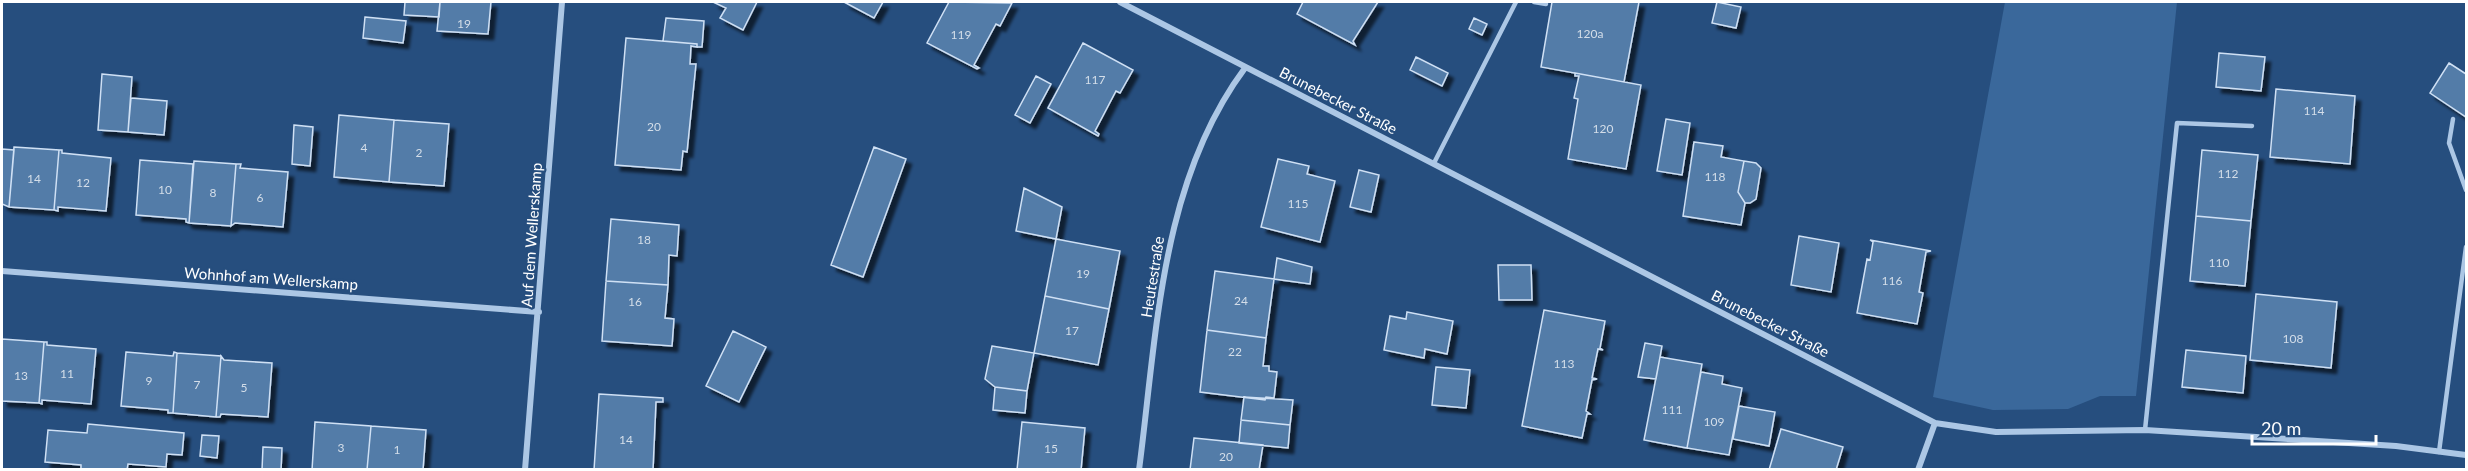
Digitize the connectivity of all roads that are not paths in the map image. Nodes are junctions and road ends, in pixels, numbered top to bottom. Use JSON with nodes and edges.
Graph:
{"nodes":[{"id":1,"x":562,"y":2,"type":"edge"},
{"id":2,"x":1120,"y":2,"type":"edge"},
{"id":3,"x":1516,"y":2,"type":"edge"},
{"id":4,"x":1534,"y":2,"type":"edge"},
{"id":5,"x":1546,"y":4,"type":"dead end"},
{"id":6,"x":1245,"y":68,"type":"junction"},
{"id":7,"x":2453,"y":119,"type":"dead end"},
{"id":8,"x":2252,"y":126,"type":"dead end"},
{"id":9,"x":1434,"y":163,"type":"junction"},
{"id":10,"x":2466,"y":190,"type":"edge"},
{"id":11,"x":2466,"y":247,"type":"edge"},
{"id":12,"x":2,"y":271,"type":"edge"},
{"id":13,"x":539,"y":312,"type":"junction"},
{"id":14,"x":1935,"y":423,"type":"junction"},
{"id":15,"x":2145,"y":430,"type":"junction"},
{"id":16,"x":2439,"y":452,"type":"junction"},
{"id":17,"x":2466,"y":455,"type":"edge"},
{"id":18,"x":525,"y":470,"type":"edge"},
{"id":19,"x":1139,"y":470,"type":"edge"},
{"id":20,"x":1918,"y":470,"type":"edge"}],
"edges":[{"from":1,"to":13,"type":"street","name":"Auf dem Wellerskamp"},
{"from":2,"to":6,"type":"street","name":"Brunebecker Straße"},
{"from":3,"to":9,"type":"lane"},
{"from":4,"to":5,"type":"lane"},
{"from":6,"to":9,"type":"street","name":"Brunebecker Straße"},
{"from":6,"to":19,"type":"street","name":"Heutestraße"},
{"from":7,"to":10,"type":"lane"},
{"from":8,"to":15,"type":"lane"},
{"from":9,"to":14,"type":"street","name":"Brunebecker Straße"},
{"from":11,"to":16,"type":"lane"},
{"from":12,"to":13,"type":"street","name":"Wohnhof am Wellerskamp"},
{"from":13,"to":18,"type":"street","name":"Auf dem Wellerskamp"},
{"from":14,"to":15,"type":"street","name":"Brunebecker Straße"},
{"from":14,"to":20,"type":"street"},
{"from":15,"to":16,"type":"street","name":"Brunebecker Straße"},
{"from":16,"to":17,"type":"street","name":"Brunebecker Straße"}]}
